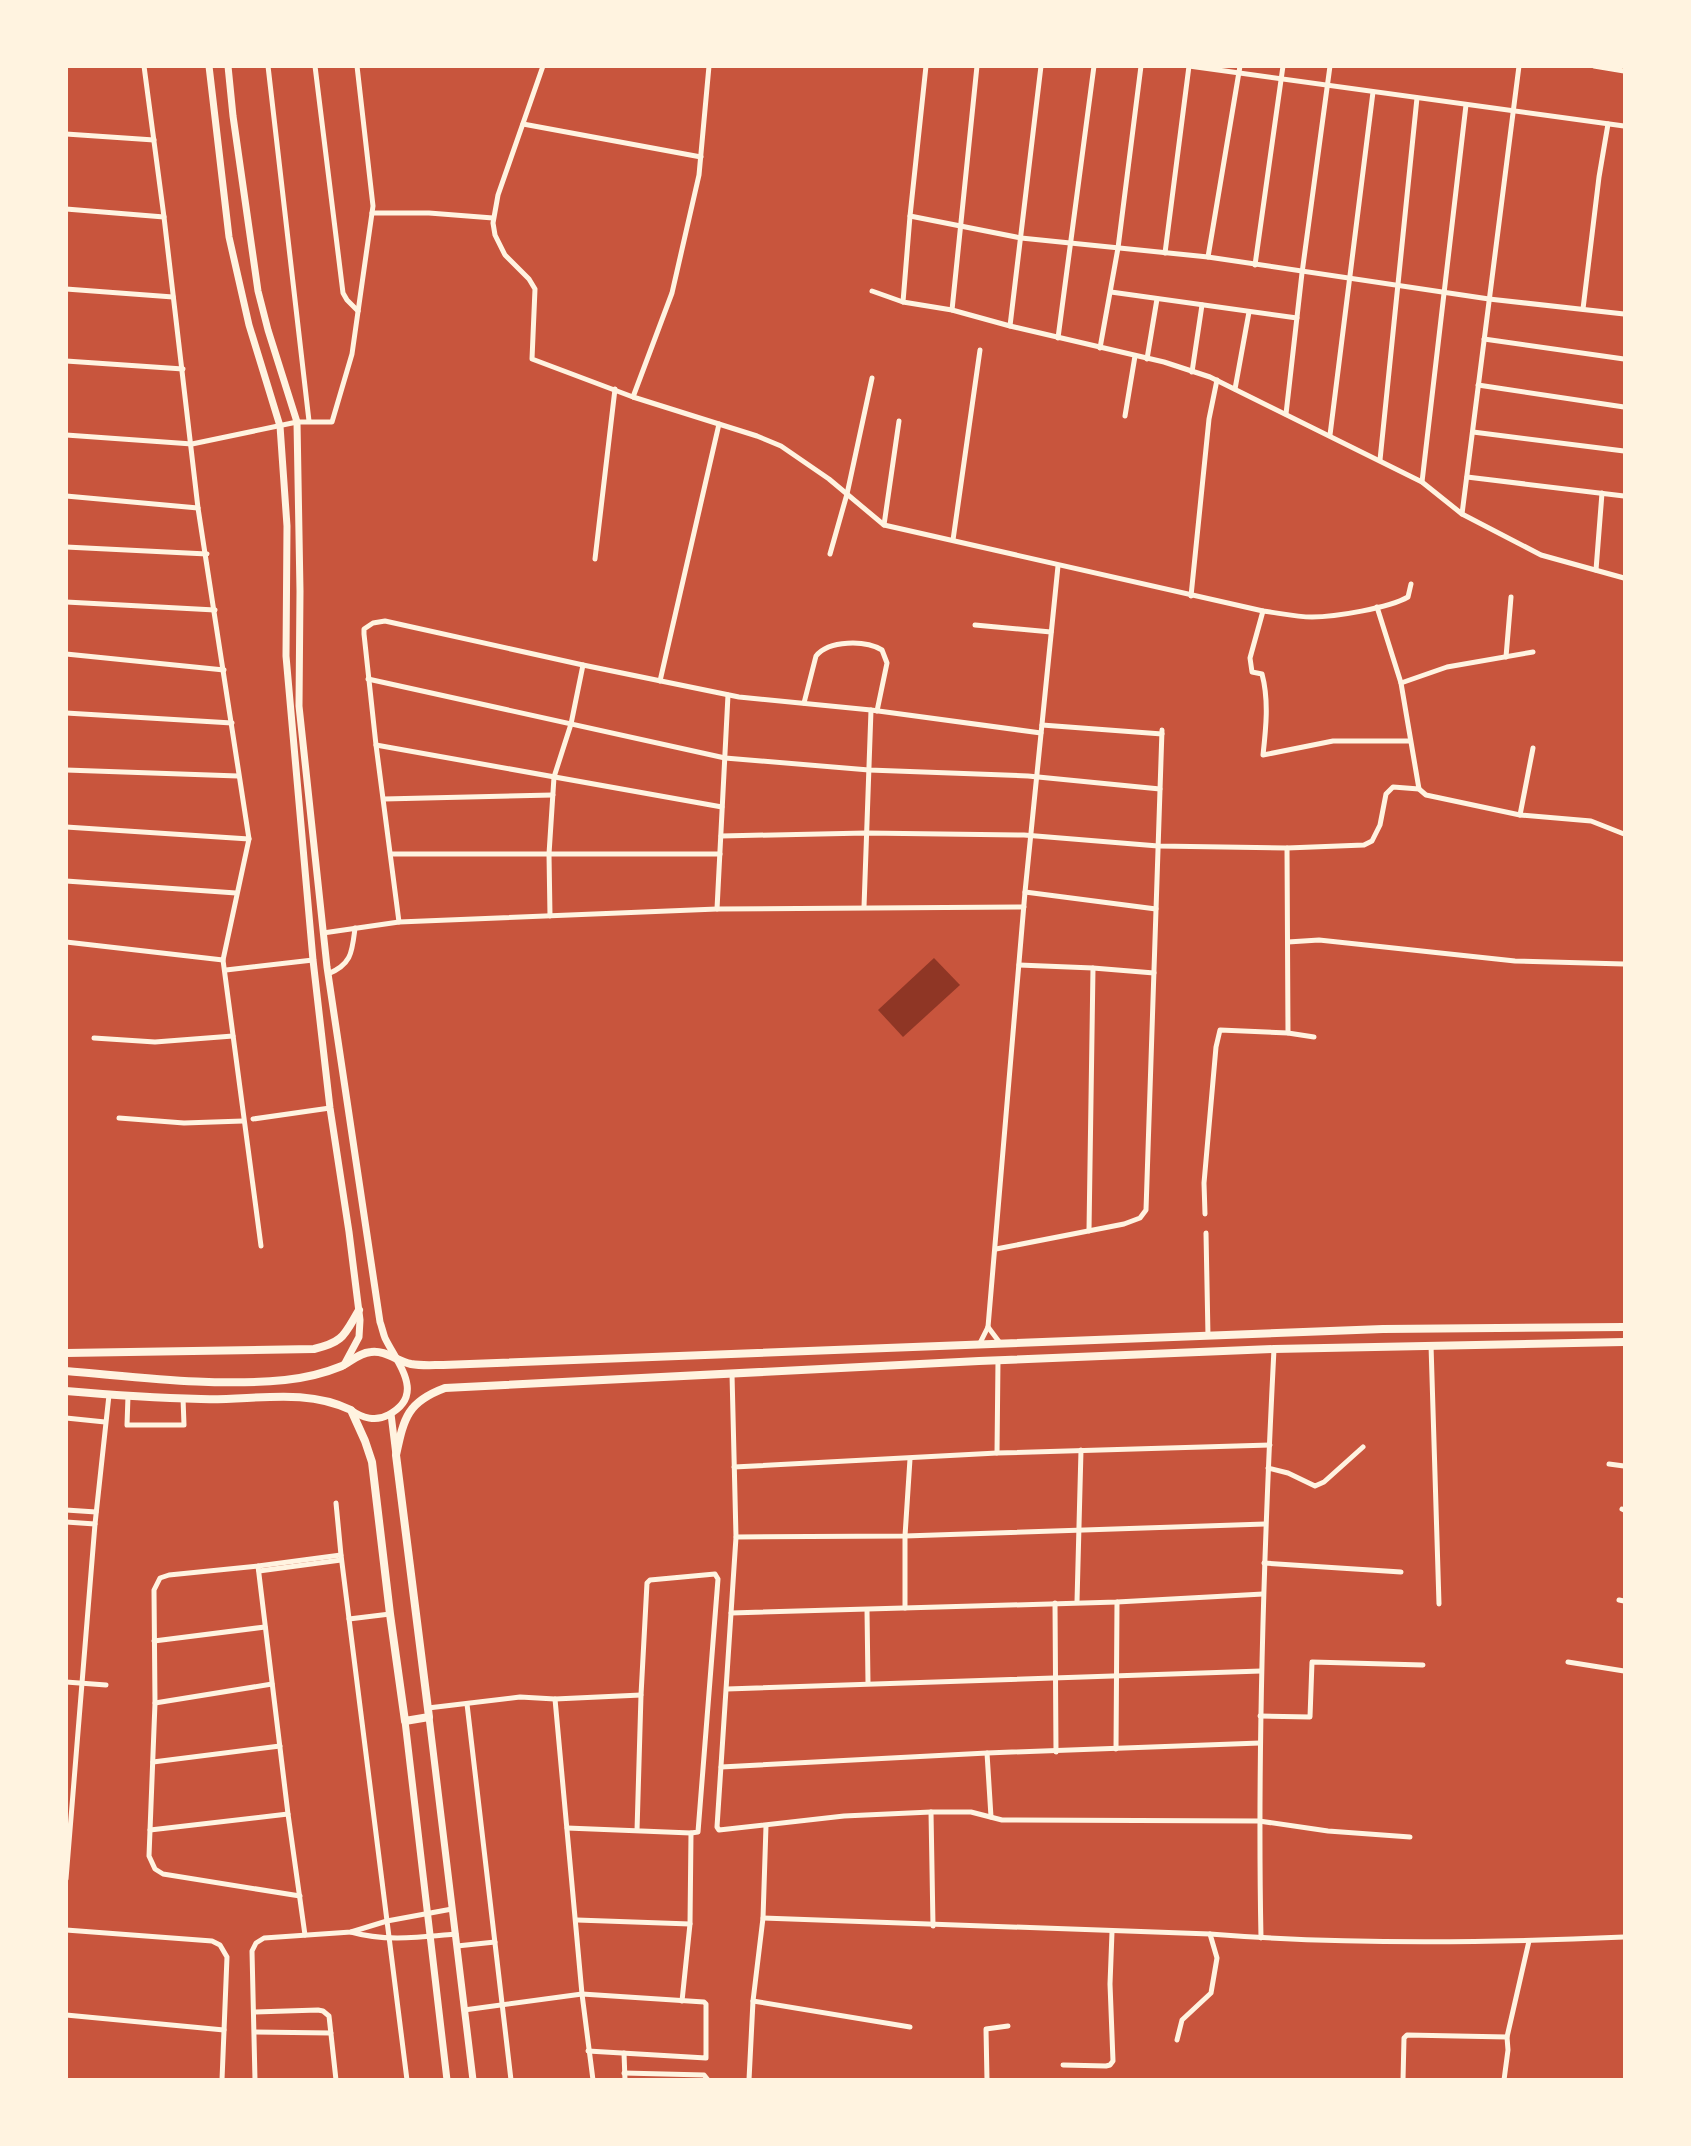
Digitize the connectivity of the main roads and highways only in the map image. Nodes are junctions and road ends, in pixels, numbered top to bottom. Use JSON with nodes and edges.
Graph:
{"nodes":[{"id":1,"x":209,"y":66,"type":"edge"},
{"id":2,"x":228,"y":66,"type":"edge"},
{"id":3,"x":334,"y":1019,"type":"junction"},
{"id":4,"x":320,"y":1021,"type":"junction"},
{"id":5,"x":359,"y":1310,"type":"junction"},
{"id":6,"x":1625,"y":1327,"type":"edge"},
{"id":7,"x":1383,"y":1329,"type":"junction"},
{"id":8,"x":1360,"y":1331,"type":"junction"},
{"id":9,"x":1625,"y":1342,"type":"edge"},
{"id":10,"x":1382,"y":1346,"type":"junction"},
{"id":11,"x":1360,"y":1347,"type":"junction"},
{"id":12,"x":66,"y":1353,"type":"edge"},
{"id":13,"x":398,"y":1360,"type":"junction"},
{"id":14,"x":344,"y":1365,"type":"junction"},
{"id":15,"x":66,"y":1371,"type":"edge"},
{"id":16,"x":66,"y":1391,"type":"edge"},
{"id":17,"x":351,"y":1410,"type":"junction"},
{"id":18,"x":391,"y":1414,"type":"junction"},
{"id":19,"x":396,"y":1455,"type":"junction"},
{"id":20,"x":428,"y":1713,"type":"junction"},
{"id":21,"x":405,"y":1721,"type":"junction"},
{"id":22,"x":447,"y":2080,"type":"edge"},
{"id":23,"x":473,"y":2080,"type":"edge"}],
"edges":[{"from":1,"to":4,"type":"main road"},
{"from":2,"to":3,"type":"main road"},
{"from":3,"to":4,"type":"main road"},
{"from":3,"to":13,"type":"main road"},
{"from":4,"to":5,"type":"main road"},
{"from":5,"to":12,"type":"main road"},
{"from":5,"to":14,"type":"main road"},
{"from":6,"to":7,"type":"main road"},
{"from":7,"to":8,"type":"main road"},
{"from":7,"to":10,"type":"main road"},
{"from":8,"to":11,"type":"main road"},
{"from":8,"to":13,"type":"main road"},
{"from":9,"to":10,"type":"main road"},
{"from":10,"to":11,"type":"main road"},
{"from":11,"to":19,"type":"main road"},
{"from":13,"to":14,"type":"main road"},
{"from":13,"to":18,"type":"main road"},
{"from":14,"to":15,"type":"main road"},
{"from":16,"to":17,"type":"main road"},
{"from":17,"to":18,"type":"main road"},
{"from":17,"to":21,"type":"main road"},
{"from":18,"to":19,"type":"main road"},
{"from":19,"to":20,"type":"main road"},
{"from":20,"to":21,"type":"main road"},
{"from":20,"to":23,"type":"main road"},
{"from":21,"to":22,"type":"main road"}]}
